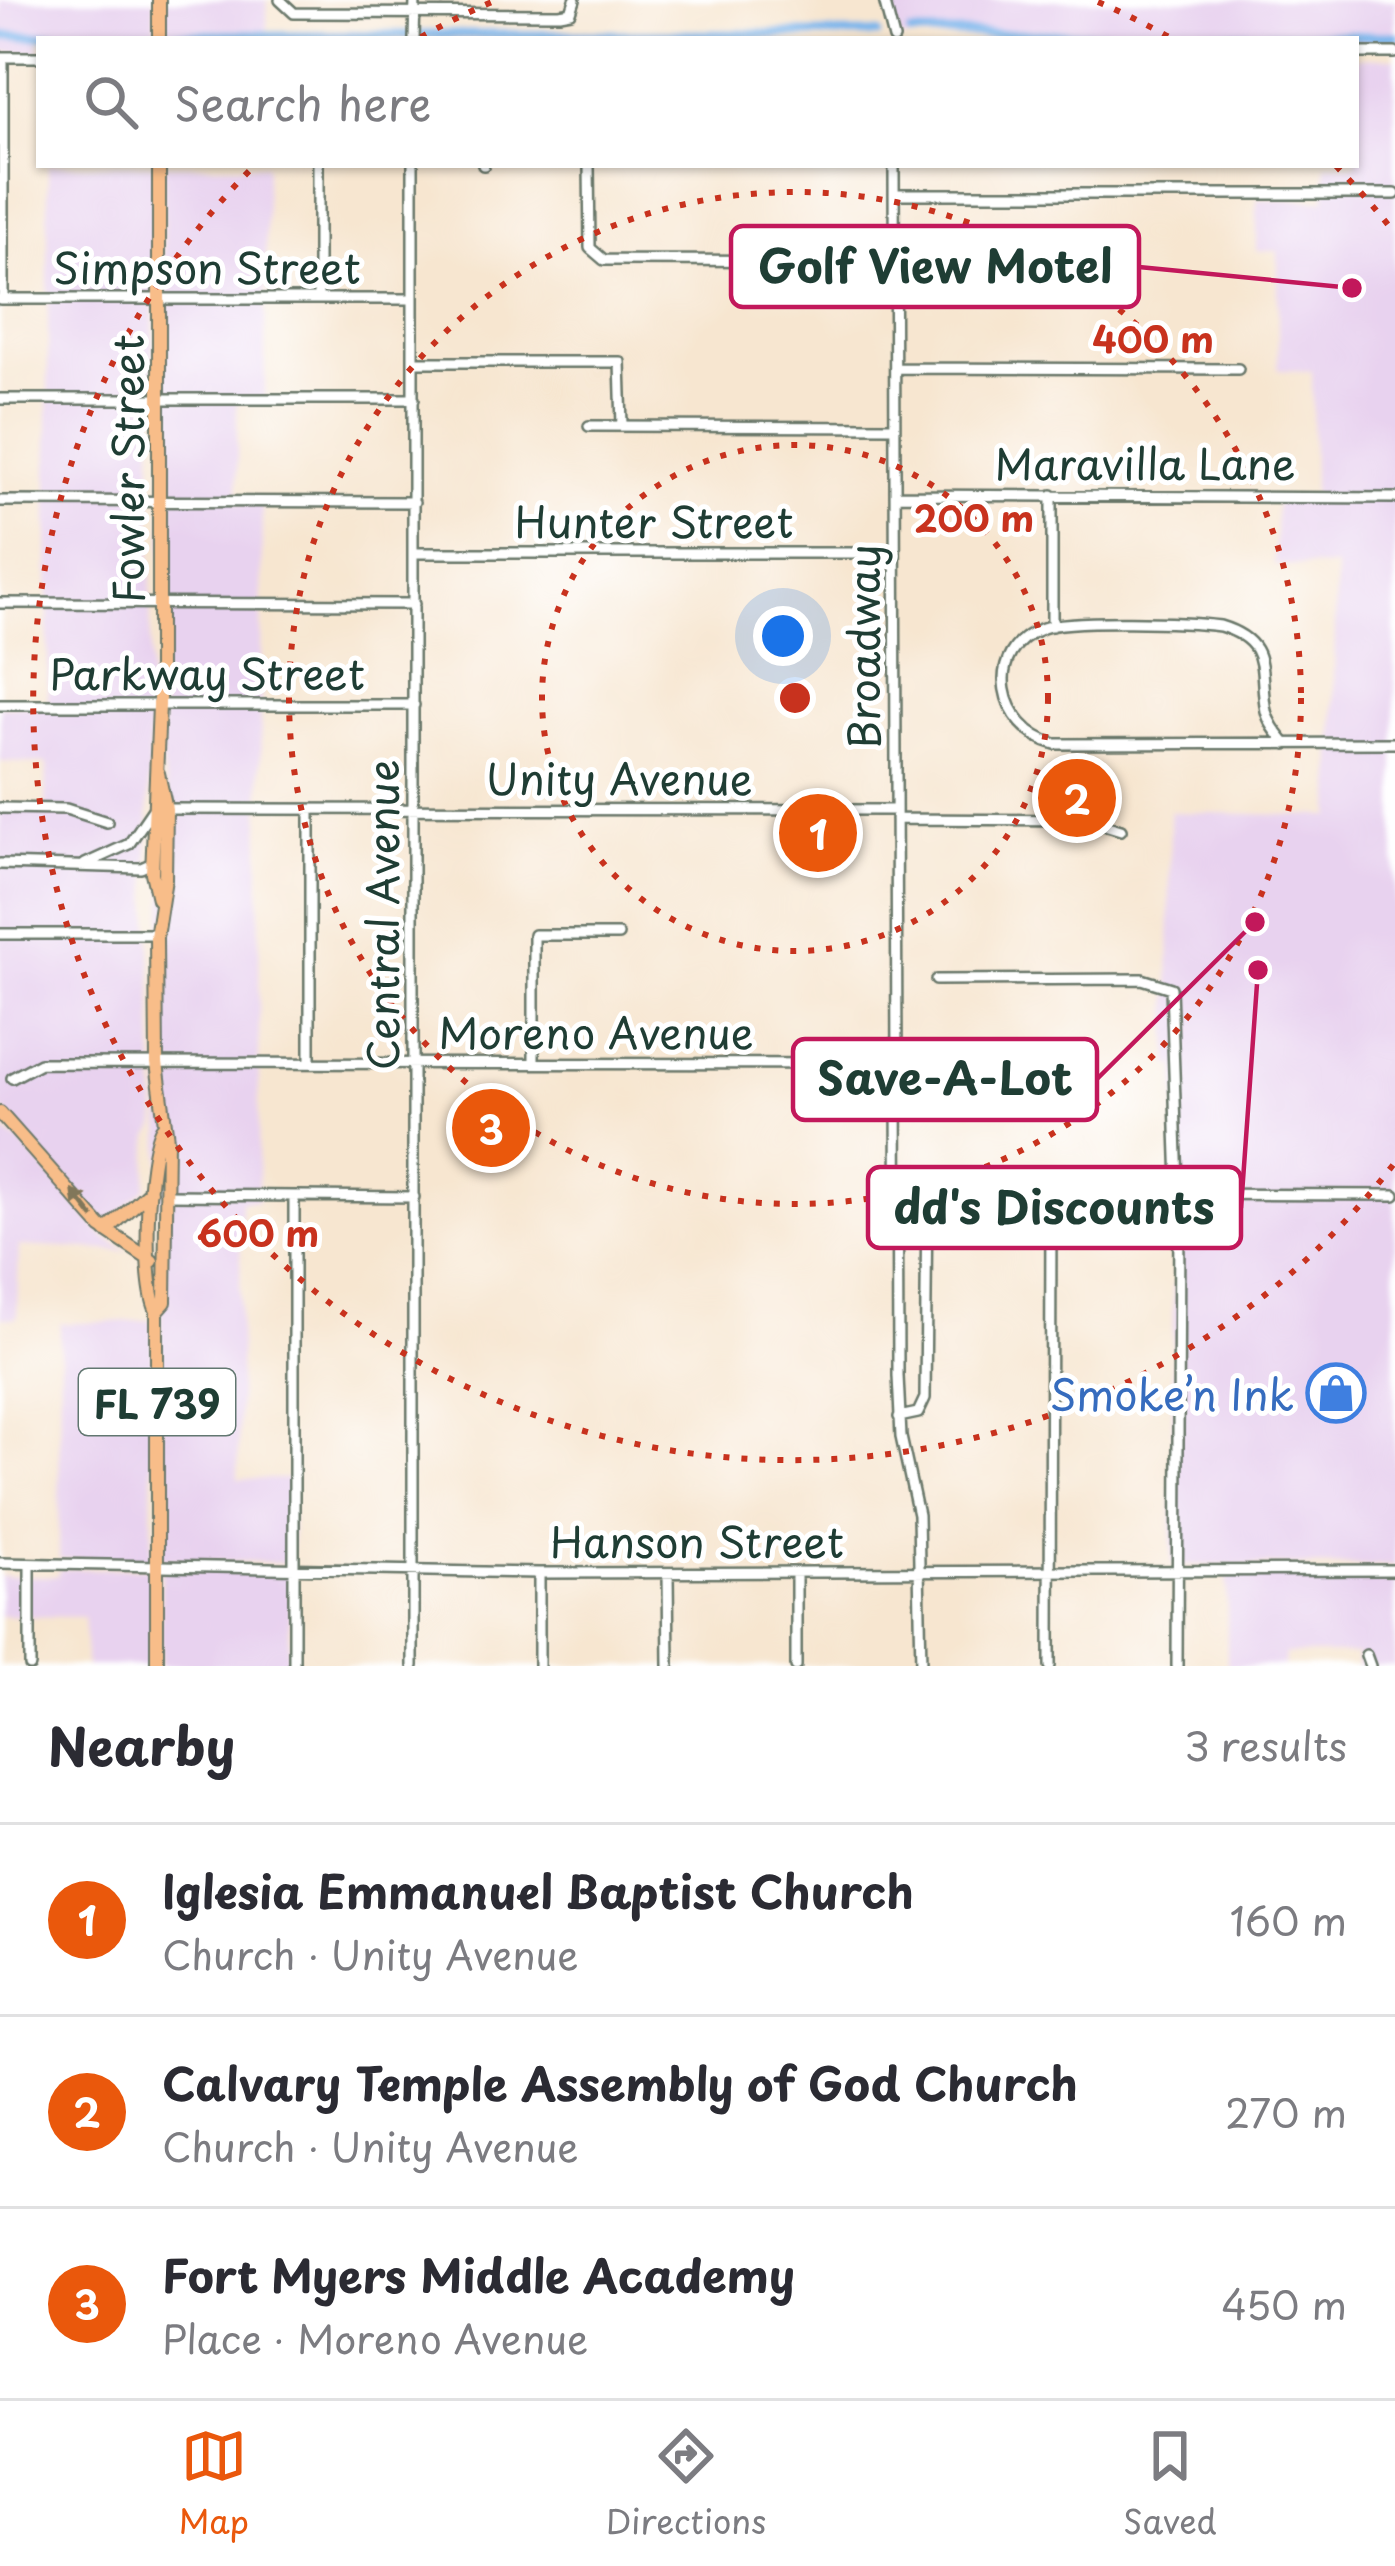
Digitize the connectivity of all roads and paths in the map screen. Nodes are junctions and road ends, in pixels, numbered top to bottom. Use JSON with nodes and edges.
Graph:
{"nodes":[{"id":1,"x":159,"y":0,"type":"edge"},
{"id":2,"x":280,"y":0,"type":"edge"},
{"id":3,"x":575,"y":0,"type":"edge"},
{"id":4,"x":884,"y":0,"type":"edge"},
{"id":5,"x":414,"y":12,"type":"edge"},
{"id":6,"x":159,"y":36,"type":"edge"},
{"id":7,"x":893,"y":36,"type":"edge"},
{"id":8,"x":1359,"y":53,"type":"edge"},
{"id":9,"x":1395,"y":53,"type":"edge"},
{"id":10,"x":2,"y":57,"type":"edge"},
{"id":11,"x":36,"y":57,"type":"edge"},
{"id":12,"x":159,"y":168,"type":"edge"},
{"id":13,"x":318,"y":168,"type":"edge"},
{"id":14,"x":413,"y":168,"type":"edge"},
{"id":15,"x":589,"y":168,"type":"edge"},
{"id":16,"x":894,"y":168,"type":"edge"},
{"id":17,"x":894,"y":194,"type":"junction"},
{"id":18,"x":1395,"y":194,"type":"edge"},
{"id":19,"x":894,"y":261,"type":"junction"},
{"id":20,"x":1,"y":299,"type":"edge"},
{"id":21,"x":318,"y":299,"type":"junction"},
{"id":22,"x":413,"y":299,"type":"junction"},
{"id":23,"x":160,"y":300,"type":"junction"},
{"id":24,"x":413,"y":362,"type":"junction"},
{"id":25,"x":895,"y":368,"type":"junction"},
{"id":26,"x":1238,"y":369,"type":"dead end"},
{"id":27,"x":0,"y":399,"type":"edge"},
{"id":28,"x":159,"y":399,"type":"junction"},
{"id":29,"x":414,"y":399,"type":"junction"},
{"id":30,"x":589,"y":426,"type":"dead end"},
{"id":31,"x":622,"y":426,"type":"junction"},
{"id":32,"x":894,"y":427,"type":"junction"},
{"id":33,"x":895,"y":495,"type":"junction"},
{"id":34,"x":1052,"y":495,"type":"junction"},
{"id":35,"x":1395,"y":499,"type":"edge"},
{"id":36,"x":0,"y":501,"type":"edge"},
{"id":37,"x":159,"y":502,"type":"junction"},
{"id":38,"x":414,"y":502,"type":"junction"},
{"id":39,"x":895,"y":553,"type":"junction"},
{"id":40,"x":414,"y":554,"type":"junction"},
{"id":41,"x":0,"y":603,"type":"edge"},
{"id":42,"x":159,"y":604,"type":"junction"},
{"id":43,"x":414,"y":604,"type":"junction"},
{"id":44,"x":1052,"y":626,"type":"junction"},
{"id":45,"x":0,"y":705,"type":"edge"},
{"id":46,"x":159,"y":705,"type":"junction"},
{"id":47,"x":414,"y":705,"type":"junction"},
{"id":48,"x":1395,"y":743,"type":"edge"},
{"id":49,"x":1286,"y":744,"type":"junction"},
{"id":50,"x":0,"y":808,"type":"edge"},
{"id":51,"x":160,"y":809,"type":"junction"},
{"id":52,"x":310,"y":810,"type":"junction"},
{"id":53,"x":414,"y":811,"type":"junction"},
{"id":54,"x":896,"y":814,"type":"junction"},
{"id":55,"x":107,"y":822,"type":"dead end"},
{"id":56,"x":1121,"y":830,"type":"dead end"},
{"id":57,"x":159,"y":860,"type":"junction"},
{"id":58,"x":0,"y":864,"type":"edge"},
{"id":59,"x":74,"y":867,"type":"junction"},
{"id":60,"x":0,"y":934,"type":"edge"},
{"id":61,"x":156,"y":934,"type":"junction"},
{"id":62,"x":618,"y":935,"type":"dead end"},
{"id":63,"x":936,"y":980,"type":"dead end"},
{"id":64,"x":157,"y":1063,"type":"junction"},
{"id":65,"x":310,"y":1063,"type":"junction"},
{"id":66,"x":413,"y":1064,"type":"junction"},
{"id":67,"x":534,"y":1064,"type":"junction"},
{"id":68,"x":897,"y":1064,"type":"junction"},
{"id":69,"x":12,"y":1078,"type":"dead end"},
{"id":70,"x":0,"y":1113,"type":"edge"},
{"id":71,"x":0,"y":1122,"type":"edge"},
{"id":72,"x":159,"y":1134,"type":"junction"},
{"id":73,"x":23,"y":1139,"type":"junction"},
{"id":74,"x":151,"y":1190,"type":"junction"},
{"id":75,"x":897,"y":1193,"type":"junction"},
{"id":76,"x":927,"y":1194,"type":"junction"},
{"id":77,"x":1051,"y":1194,"type":"junction"},
{"id":78,"x":1178,"y":1194,"type":"junction"},
{"id":79,"x":166,"y":1195,"type":"junction"},
{"id":80,"x":1395,"y":1195,"type":"edge"},
{"id":81,"x":294,"y":1196,"type":"junction"},
{"id":82,"x":414,"y":1197,"type":"junction"},
{"id":83,"x":106,"y":1231,"type":"junction"},
{"id":84,"x":150,"y":1258,"type":"junction"},
{"id":85,"x":165,"y":1280,"type":"junction"},
{"id":86,"x":157,"y":1311,"type":"junction"},
{"id":87,"x":899,"y":1417,"type":"junction"},
{"id":88,"x":0,"y":1563,"type":"edge"},
{"id":89,"x":157,"y":1563,"type":"junction"},
{"id":90,"x":30,"y":1564,"type":"junction"},
{"id":91,"x":294,"y":1568,"type":"junction"},
{"id":92,"x":1050,"y":1569,"type":"junction"},
{"id":93,"x":920,"y":1570,"type":"junction"},
{"id":94,"x":1178,"y":1570,"type":"junction"},
{"id":95,"x":1395,"y":1570,"type":"edge"},
{"id":96,"x":413,"y":1572,"type":"junction"},
{"id":97,"x":539,"y":1573,"type":"junction"},
{"id":98,"x":668,"y":1574,"type":"junction"},
{"id":99,"x":796,"y":1574,"type":"junction"},
{"id":100,"x":30,"y":1666,"type":"edge"},
{"id":101,"x":157,"y":1666,"type":"edge"},
{"id":102,"x":294,"y":1666,"type":"edge"},
{"id":103,"x":413,"y":1666,"type":"edge"},
{"id":104,"x":539,"y":1666,"type":"edge"},
{"id":105,"x":669,"y":1666,"type":"edge"},
{"id":106,"x":796,"y":1666,"type":"edge"},
{"id":107,"x":922,"y":1666,"type":"edge"},
{"id":108,"x":1050,"y":1666,"type":"edge"},
{"id":109,"x":1178,"y":1666,"type":"edge"}],
"edges":[{"from":1,"to":6,"type":"main road"},
{"from":2,"to":5,"type":"street"},
{"from":3,"to":5,"type":"street"},
{"from":4,"to":7,"type":"street"},
{"from":8,"to":9,"type":"street"},
{"from":10,"to":11,"type":"street"},
{"from":10,"to":20,"type":"street"},
{"from":12,"to":23,"type":"main road","name":"Fowler Street"},
{"from":13,"to":21,"type":"street"},
{"from":14,"to":22,"type":"street","name":"Central Avenue"},
{"from":15,"to":19,"type":"street"},
{"from":16,"to":17,"type":"street","name":"Broadway"},
{"from":17,"to":18,"type":"street"},
{"from":17,"to":19,"type":"street","name":"Broadway"},
{"from":19,"to":25,"type":"street","name":"Broadway"},
{"from":20,"to":23,"type":"street","name":"Simpson Street"},
{"from":21,"to":22,"type":"street","name":"Simpson Street"},
{"from":21,"to":23,"type":"street","name":"Simpson Street"},
{"from":22,"to":24,"type":"street","name":"Central Avenue"},
{"from":23,"to":28,"type":"main road","name":"Fowler Street"},
{"from":24,"to":29,"type":"street","name":"Central Avenue"},
{"from":24,"to":31,"type":"street"},
{"from":25,"to":26,"type":"street"},
{"from":25,"to":32,"type":"street","name":"Broadway"},
{"from":27,"to":28,"type":"street"},
{"from":28,"to":29,"type":"street"},
{"from":28,"to":37,"type":"main road","name":"Fowler Street"},
{"from":29,"to":38,"type":"street","name":"Central Avenue"},
{"from":30,"to":31,"type":"street"},
{"from":31,"to":32,"type":"street"},
{"from":32,"to":33,"type":"street","name":"Broadway"},
{"from":33,"to":34,"type":"street","name":"Maravilla Lane"},
{"from":33,"to":39,"type":"street","name":"Broadway"},
{"from":34,"to":35,"type":"street","name":"Maravilla Lane"},
{"from":34,"to":44,"type":"street"},
{"from":36,"to":37,"type":"street"},
{"from":37,"to":38,"type":"street"},
{"from":37,"to":42,"type":"main road","name":"Fowler Street"},
{"from":38,"to":40,"type":"street","name":"Central Avenue"},
{"from":39,"to":40,"type":"street","name":"Hunter Street"},
{"from":39,"to":54,"type":"street","name":"Broadway"},
{"from":40,"to":43,"type":"street","name":"Central Avenue"},
{"from":41,"to":42,"type":"street"},
{"from":42,"to":43,"type":"street"},
{"from":42,"to":46,"type":"main road","name":"Fowler Street"},
{"from":43,"to":47,"type":"street","name":"Central Avenue"},
{"from":44,"to":49,"type":"street"},
{"from":44,"to":49,"type":"street"},
{"from":45,"to":46,"type":"street","name":"Parkway Street"},
{"from":46,"to":47,"type":"street","name":"Parkway Street"},
{"from":46,"to":51,"type":"main road","name":"Fowler Street"},
{"from":47,"to":53,"type":"street","name":"Central Avenue"},
{"from":48,"to":49,"type":"street"},
{"from":50,"to":55,"type":"street"},
{"from":51,"to":52,"type":"street","name":"Unity Avenue"},
{"from":51,"to":57,"type":"main road","name":"Fowler Street"},
{"from":51,"to":59,"type":"street"},
{"from":52,"to":53,"type":"street","name":"Unity Avenue"},
{"from":52,"to":65,"type":"street"},
{"from":53,"to":54,"type":"street","name":"Unity Avenue"},
{"from":53,"to":66,"type":"street","name":"Central Avenue"},
{"from":54,"to":56,"type":"street","name":"Unity Avenue"},
{"from":54,"to":68,"type":"street","name":"Broadway"},
{"from":57,"to":59,"type":"street"},
{"from":57,"to":61,"type":"main road","name":"Fowler Street"},
{"from":58,"to":59,"type":"street"},
{"from":60,"to":61,"type":"street"},
{"from":61,"to":64,"type":"main road","name":"Fowler Street"},
{"from":62,"to":67,"type":"street"},
{"from":63,"to":78,"type":"street"},
{"from":64,"to":65,"type":"street","name":"Moreno Avenue"},
{"from":64,"to":69,"type":"street","name":"Moreno Avenue"},
{"from":64,"to":72,"type":"main road","name":"Fowler Street"},
{"from":65,"to":66,"type":"street","name":"Moreno Avenue"},
{"from":66,"to":67,"type":"street","name":"Moreno Avenue"},
{"from":66,"to":82,"type":"street","name":"Central Avenue"},
{"from":67,"to":68,"type":"street","name":"Moreno Avenue"},
{"from":68,"to":75,"type":"street","name":"Broadway"},
{"from":70,"to":73,"type":"main road"},
{"from":71,"to":73,"type":"main road"},
{"from":72,"to":74,"type":"main road","name":"Fowler Street"},
{"from":72,"to":79,"type":"main road","name":"Fowler Street"},
{"from":83,"to":73,"type":"main road","one_way":true},
{"from":74,"to":83,"type":"main road"},
{"from":74,"to":84,"type":"main road","name":"Fowler Street"},
{"from":75,"to":76,"type":"street"},
{"from":75,"to":87,"type":"street","name":"Broadway"},
{"from":76,"to":77,"type":"street"},
{"from":76,"to":87,"type":"street"},
{"from":77,"to":78,"type":"street"},
{"from":77,"to":92,"type":"street"},
{"from":78,"to":80,"type":"street"},
{"from":78,"to":94,"type":"street"},
{"from":79,"to":81,"type":"street"},
{"from":79,"to":85,"type":"main road","name":"Fowler Street"},
{"from":81,"to":82,"type":"street"},
{"from":81,"to":91,"type":"street"},
{"from":82,"to":96,"type":"street","name":"Central Avenue"},
{"from":83,"to":84,"type":"main road"},
{"from":84,"to":85,"type":"main road"},
{"from":84,"to":86,"type":"main road","name":"Fowler Street"},
{"from":85,"to":86,"type":"main road","name":"Fowler Street","number":"FL 739"},
{"from":86,"to":89,"type":"main road","name":"Fowler Street","number":"FL 739"},
{"from":87,"to":93,"type":"street","name":"Broadway"},
{"from":88,"to":90,"type":"street","name":"Hanson Street"},
{"from":89,"to":90,"type":"street","name":"Hanson Street"},
{"from":89,"to":91,"type":"street","name":"Hanson Street"},
{"from":89,"to":101,"type":"main road","name":"Fowler Street","number":"FL 739"},
{"from":90,"to":100,"type":"street"},
{"from":91,"to":96,"type":"street","name":"Hanson Street"},
{"from":91,"to":102,"type":"street"},
{"from":92,"to":93,"type":"street","name":"Hanson Street"},
{"from":92,"to":94,"type":"street","name":"Hanson Street"},
{"from":92,"to":108,"type":"street"},
{"from":93,"to":99,"type":"street","name":"Hanson Street"},
{"from":93,"to":107,"type":"street","name":"Broadway"},
{"from":94,"to":95,"type":"street","name":"Hanson Street"},
{"from":94,"to":109,"type":"street"},
{"from":96,"to":97,"type":"street","name":"Hanson Street"},
{"from":96,"to":103,"type":"street","name":"Central Avenue"},
{"from":97,"to":98,"type":"street","name":"Hanson Street"},
{"from":97,"to":104,"type":"street"},
{"from":98,"to":99,"type":"street","name":"Hanson Street"},
{"from":98,"to":105,"type":"street"},
{"from":99,"to":106,"type":"street"}]}
